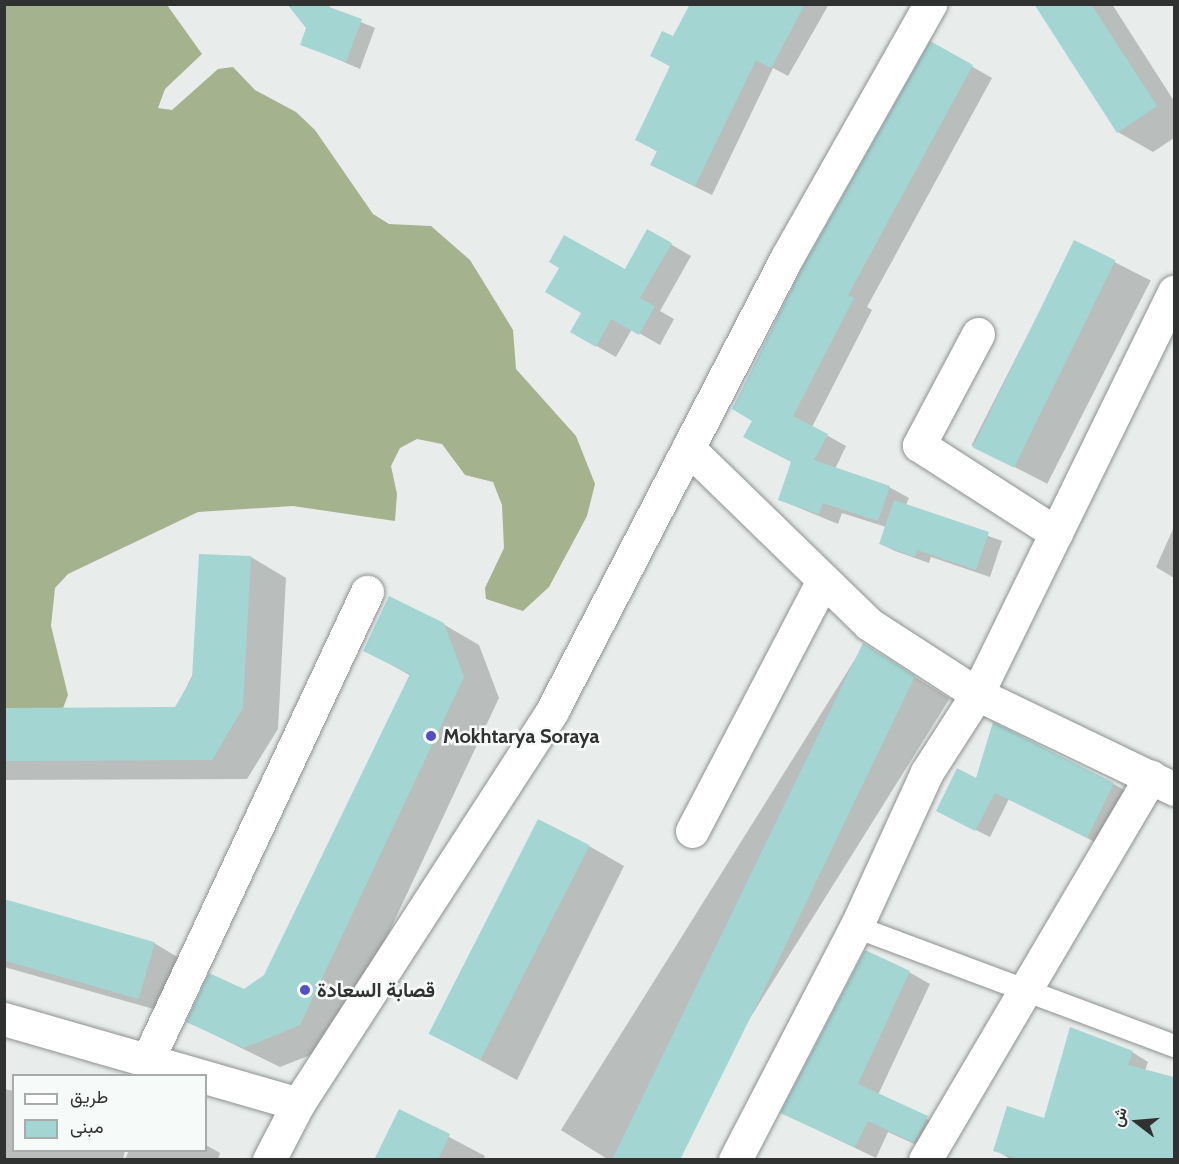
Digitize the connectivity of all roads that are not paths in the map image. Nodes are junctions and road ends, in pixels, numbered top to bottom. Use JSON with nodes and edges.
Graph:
{"nodes":[{"id":1,"x":930,"y":4,"type":"edge"},
{"id":2,"x":1174,"y":292,"type":"edge"},
{"id":3,"x":978,"y":334,"type":"dead end"},
{"id":4,"x":688,"y":448,"type":"junction"},
{"id":5,"x":1056,"y":533,"type":"junction"},
{"id":6,"x":823,"y":580,"type":"junction"},
{"id":7,"x":367,"y":592,"type":"dead end"},
{"id":8,"x":976,"y":694,"type":"junction"},
{"id":9,"x":1168,"y":783,"type":"edge"},
{"id":10,"x":692,"y":831,"type":"dead end"},
{"id":11,"x":856,"y":927,"type":"junction"},
{"id":12,"x":1024,"y":990,"type":"junction"},
{"id":13,"x":4,"y":1019,"type":"edge"},
{"id":14,"x":1174,"y":1046,"type":"edge"},
{"id":15,"x":148,"y":1059,"type":"junction"},
{"id":16,"x":198,"y":1074,"type":"edge"},
{"id":17,"x":207,"y":1077,"type":"edge"},
{"id":18,"x":298,"y":1104,"type":"junction"},
{"id":19,"x":269,"y":1160,"type":"edge"},
{"id":20,"x":735,"y":1160,"type":"edge"},
{"id":21,"x":925,"y":1160,"type":"edge"}],
"edges":[{"from":1,"to":4,"type":"street"},
{"from":2,"to":5,"type":"street"},
{"from":3,"to":5,"type":"street"},
{"from":4,"to":6,"type":"street"},
{"from":4,"to":18,"type":"street"},
{"from":5,"to":8,"type":"street"},
{"from":6,"to":8,"type":"street"},
{"from":6,"to":10,"type":"street"},
{"from":7,"to":15,"type":"street"},
{"from":8,"to":9,"type":"street"},
{"from":8,"to":11,"type":"street"},
{"from":9,"to":12,"type":"street"},
{"from":11,"to":12,"type":"lane"},
{"from":11,"to":20,"type":"street"},
{"from":12,"to":14,"type":"lane"},
{"from":12,"to":21,"type":"street"},
{"from":13,"to":15,"type":"street"},
{"from":15,"to":16,"type":"street"},
{"from":17,"to":18,"type":"street"},
{"from":18,"to":19,"type":"street"}]}
